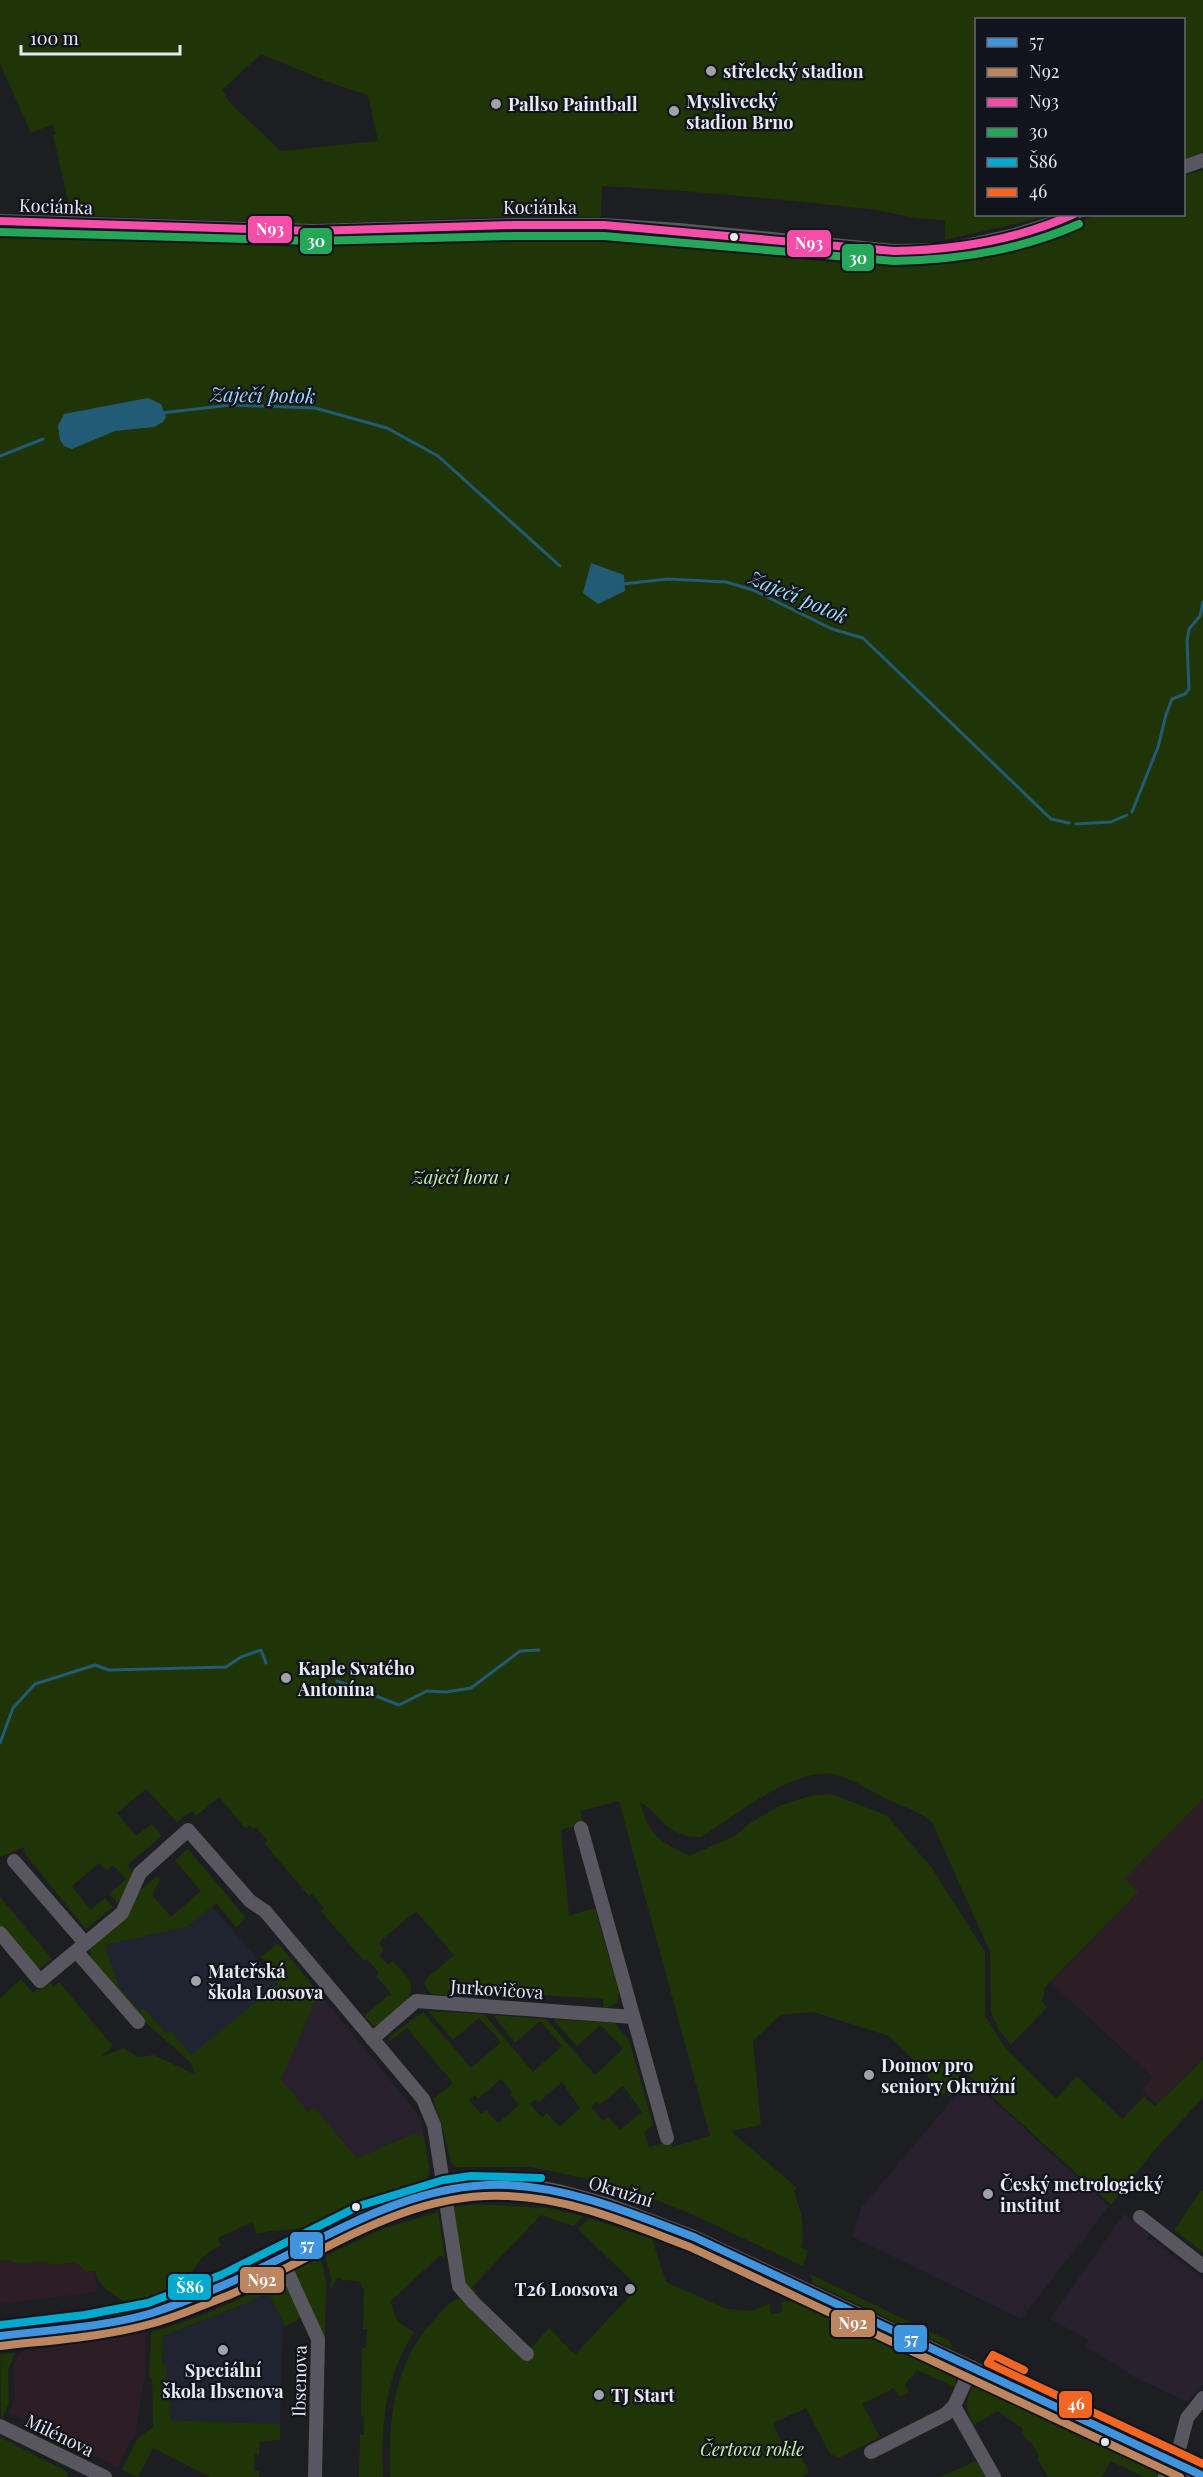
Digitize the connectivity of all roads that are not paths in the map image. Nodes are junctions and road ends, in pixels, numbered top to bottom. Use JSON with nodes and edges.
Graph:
{"nodes":[{"id":1,"x":1203,"y":160,"type":"edge"},
{"id":2,"x":1185,"y":166,"type":"edge"},
{"id":3,"x":1070,"y":216,"type":"edge"},
{"id":4,"x":0,"y":221,"type":"edge"},
{"id":5,"x":581,"y":1828,"type":"dead end"},
{"id":6,"x":14,"y":1861,"type":"dead end"},
{"id":7,"x":0,"y":1933,"type":"edge"},
{"id":8,"x":80,"y":1947,"type":"junction"},
{"id":9,"x":633,"y":2017,"type":"junction"},
{"id":10,"x":138,"y":2022,"type":"dead end"},
{"id":11,"x":372,"y":2039,"type":"junction"},
{"id":12,"x":667,"y":2138,"type":"dead end"},
{"id":13,"x":445,"y":2190,"type":"junction"},
{"id":14,"x":1140,"y":2217,"type":"dead end"},
{"id":15,"x":281,"y":2258,"type":"junction"},
{"id":16,"x":1203,"y":2266,"type":"edge"},
{"id":17,"x":0,"y":2336,"type":"edge"},
{"id":18,"x":527,"y":2354,"type":"dead end"},
{"id":19,"x":972,"y":2367,"type":"junction"},
{"id":20,"x":1203,"y":2398,"type":"edge"},
{"id":21,"x":954,"y":2406,"type":"junction"},
{"id":22,"x":0,"y":2426,"type":"edge"},
{"id":23,"x":871,"y":2452,"type":"dead end"},
{"id":24,"x":1173,"y":2461,"type":"junction"},
{"id":25,"x":80,"y":2471,"type":"edge"},
{"id":26,"x":1203,"y":2476,"type":"edge"},
{"id":27,"x":105,"y":2477,"type":"edge"},
{"id":28,"x":315,"y":2477,"type":"edge"},
{"id":29,"x":994,"y":2477,"type":"edge"},
{"id":30,"x":1165,"y":2477,"type":"edge"}],
"edges":[{"from":1,"to":2,"type":"street"},
{"from":3,"to":4,"type":"street","name":"Kociánka"},
{"from":5,"to":9,"type":"street"},
{"from":6,"to":8,"type":"street"},
{"from":7,"to":8,"type":"street"},
{"from":8,"to":10,"type":"street"},
{"from":8,"to":11,"type":"street"},
{"from":9,"to":11,"type":"street","name":"Jurkovičova"},
{"from":9,"to":12,"type":"street"},
{"from":11,"to":13,"type":"street"},
{"from":13,"to":15,"type":"street","name":"Okružní"},
{"from":13,"to":18,"type":"street"},
{"from":13,"to":19,"type":"street","name":"Okružní"},
{"from":14,"to":16,"type":"street"},
{"from":15,"to":17,"type":"street","name":"Okružní"},
{"from":15,"to":28,"type":"street","name":"Ibsenova"},
{"from":19,"to":21,"type":"street"},
{"from":19,"to":24,"type":"street","name":"Okružní"},
{"from":20,"to":24,"type":"street"},
{"from":21,"to":23,"type":"street"},
{"from":21,"to":29,"type":"street"},
{"from":22,"to":25,"type":"street","name":"Milénova"},
{"from":24,"to":26,"type":"street","name":"Okružní"},
{"from":24,"to":30,"type":"street"},
{"from":25,"to":27,"type":"street","name":"Milénova"}]}
